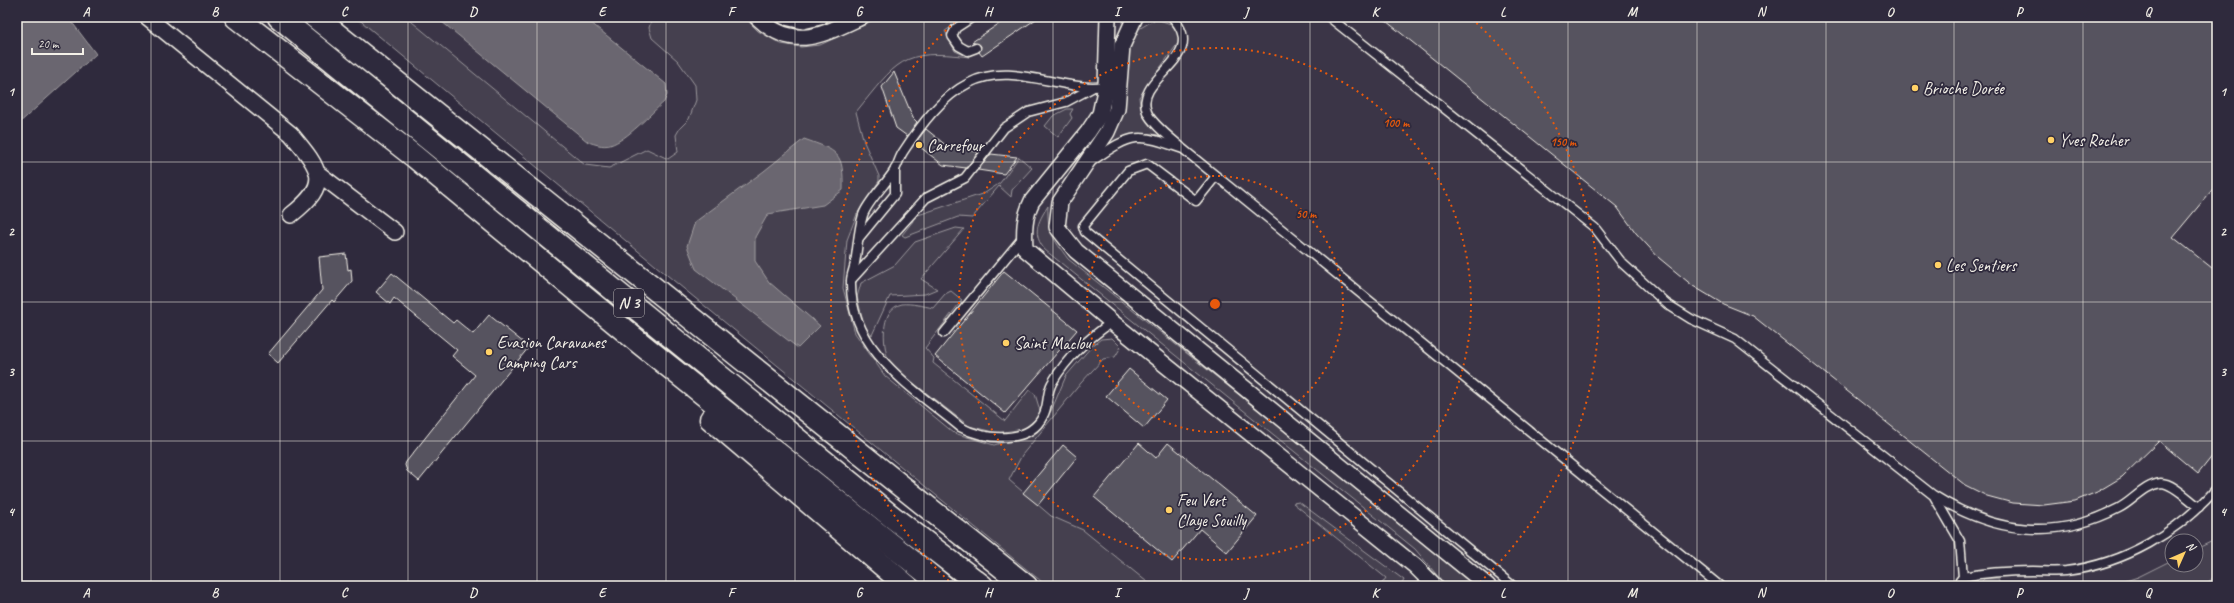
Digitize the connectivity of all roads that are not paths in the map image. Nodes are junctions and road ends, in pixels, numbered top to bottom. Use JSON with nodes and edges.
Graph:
{"nodes":[{"id":1,"x":147,"y":17,"type":"edge"},
{"id":2,"x":236,"y":17,"type":"edge"},
{"id":3,"x":279,"y":17,"type":"edge"},
{"id":4,"x":315,"y":17,"type":"edge"},
{"id":5,"x":334,"y":17,"type":"edge"},
{"id":6,"x":757,"y":17,"type":"edge"},
{"id":7,"x":785,"y":17,"type":"edge"},
{"id":8,"x":820,"y":17,"type":"edge"},
{"id":9,"x":861,"y":17,"type":"edge"},
{"id":10,"x":973,"y":17,"type":"edge"},
{"id":11,"x":1108,"y":17,"type":"edge"},
{"id":12,"x":1136,"y":17,"type":"edge"},
{"id":13,"x":1172,"y":17,"type":"edge"},
{"id":14,"x":1329,"y":17,"type":"edge"},
{"id":15,"x":976,"y":48,"type":"dead end"},
{"id":16,"x":1099,"y":87,"type":"junction"},
{"id":17,"x":464,"y":137,"type":"junction"},
{"id":18,"x":1183,"y":149,"type":"junction"},
{"id":19,"x":1087,"y":164,"type":"junction"},
{"id":20,"x":895,"y":170,"type":"junction"},
{"id":21,"x":319,"y":174,"type":"junction"},
{"id":22,"x":1216,"y":176,"type":"junction"},
{"id":23,"x":291,"y":216,"type":"dead end"},
{"id":24,"x":395,"y":232,"type":"dead end"},
{"id":25,"x":1024,"y":236,"type":"junction"},
{"id":26,"x":858,"y":239,"type":"junction"},
{"id":27,"x":851,"y":280,"type":"junction"},
{"id":28,"x":1112,"y":322,"type":"junction"},
{"id":29,"x":944,"y":333,"type":"dead end"},
{"id":30,"x":641,"y":344,"type":"junction"},
{"id":31,"x":2217,"y":488,"type":"edge"},
{"id":32,"x":1933,"y":495,"type":"junction"},
{"id":33,"x":2199,"y":507,"type":"junction"},
{"id":34,"x":1415,"y":566,"type":"junction"},
{"id":35,"x":1963,"y":576,"type":"junction"},
{"id":36,"x":907,"y":586,"type":"edge"},
{"id":37,"x":942,"y":586,"type":"edge"},
{"id":38,"x":982,"y":586,"type":"edge"},
{"id":39,"x":1026,"y":586,"type":"edge"},
{"id":40,"x":1422,"y":586,"type":"edge"},
{"id":41,"x":1435,"y":586,"type":"edge"},
{"id":42,"x":1488,"y":586,"type":"edge"},
{"id":43,"x":1513,"y":586,"type":"edge"},
{"id":44,"x":1720,"y":586,"type":"edge"},
{"id":45,"x":1956,"y":586,"type":"edge"}],
"edges":[{"from":1,"to":21,"type":"street"},
{"from":2,"to":30,"type":"highway","number":"N 3"},
{"from":3,"to":38,"type":"highway","number":"N 3"},
{"from":4,"to":17,"type":"highway"},
{"from":5,"to":17,"type":"highway"},
{"from":6,"to":9,"type":"street"},
{"from":7,"to":8,"type":"street"},
{"from":10,"to":15,"type":"lane"},
{"from":11,"to":16,"type":"street"},
{"from":12,"to":19,"type":"street"},
{"from":13,"to":18,"type":"lane"},
{"from":14,"to":32,"type":"lane"},
{"from":16,"to":20,"type":"lane"},
{"from":16,"to":25,"type":"street"},
{"from":16,"to":27,"type":"lane"},
{"from":17,"to":39,"type":"highway"},
{"from":18,"to":19,"type":"lane"},
{"from":18,"to":22,"type":"lane"},
{"from":19,"to":42,"type":"street"},
{"from":20,"to":26,"type":"lane"},
{"from":20,"to":26,"type":"lane"},
{"from":21,"to":23,"type":"street"},
{"from":21,"to":24,"type":"street"},
{"from":22,"to":43,"type":"lane"},
{"from":22,"to":44,"type":"lane"},
{"from":25,"to":28,"type":"street"},
{"from":25,"to":29,"type":"lane"},
{"from":26,"to":27,"type":"lane"},
{"from":27,"to":28,"type":"lane"},
{"from":28,"to":34,"type":"street"},
{"from":30,"to":36,"type":"highway"},
{"from":30,"to":37,"type":"highway","number":"N 3"},
{"from":31,"to":33,"type":"lane"},
{"from":32,"to":33,"type":"lane"},
{"from":32,"to":35,"type":"lane"},
{"from":33,"to":35,"type":"lane"},
{"from":34,"to":40,"type":"street"},
{"from":34,"to":41,"type":"street"},
{"from":35,"to":45,"type":"lane"}]}
